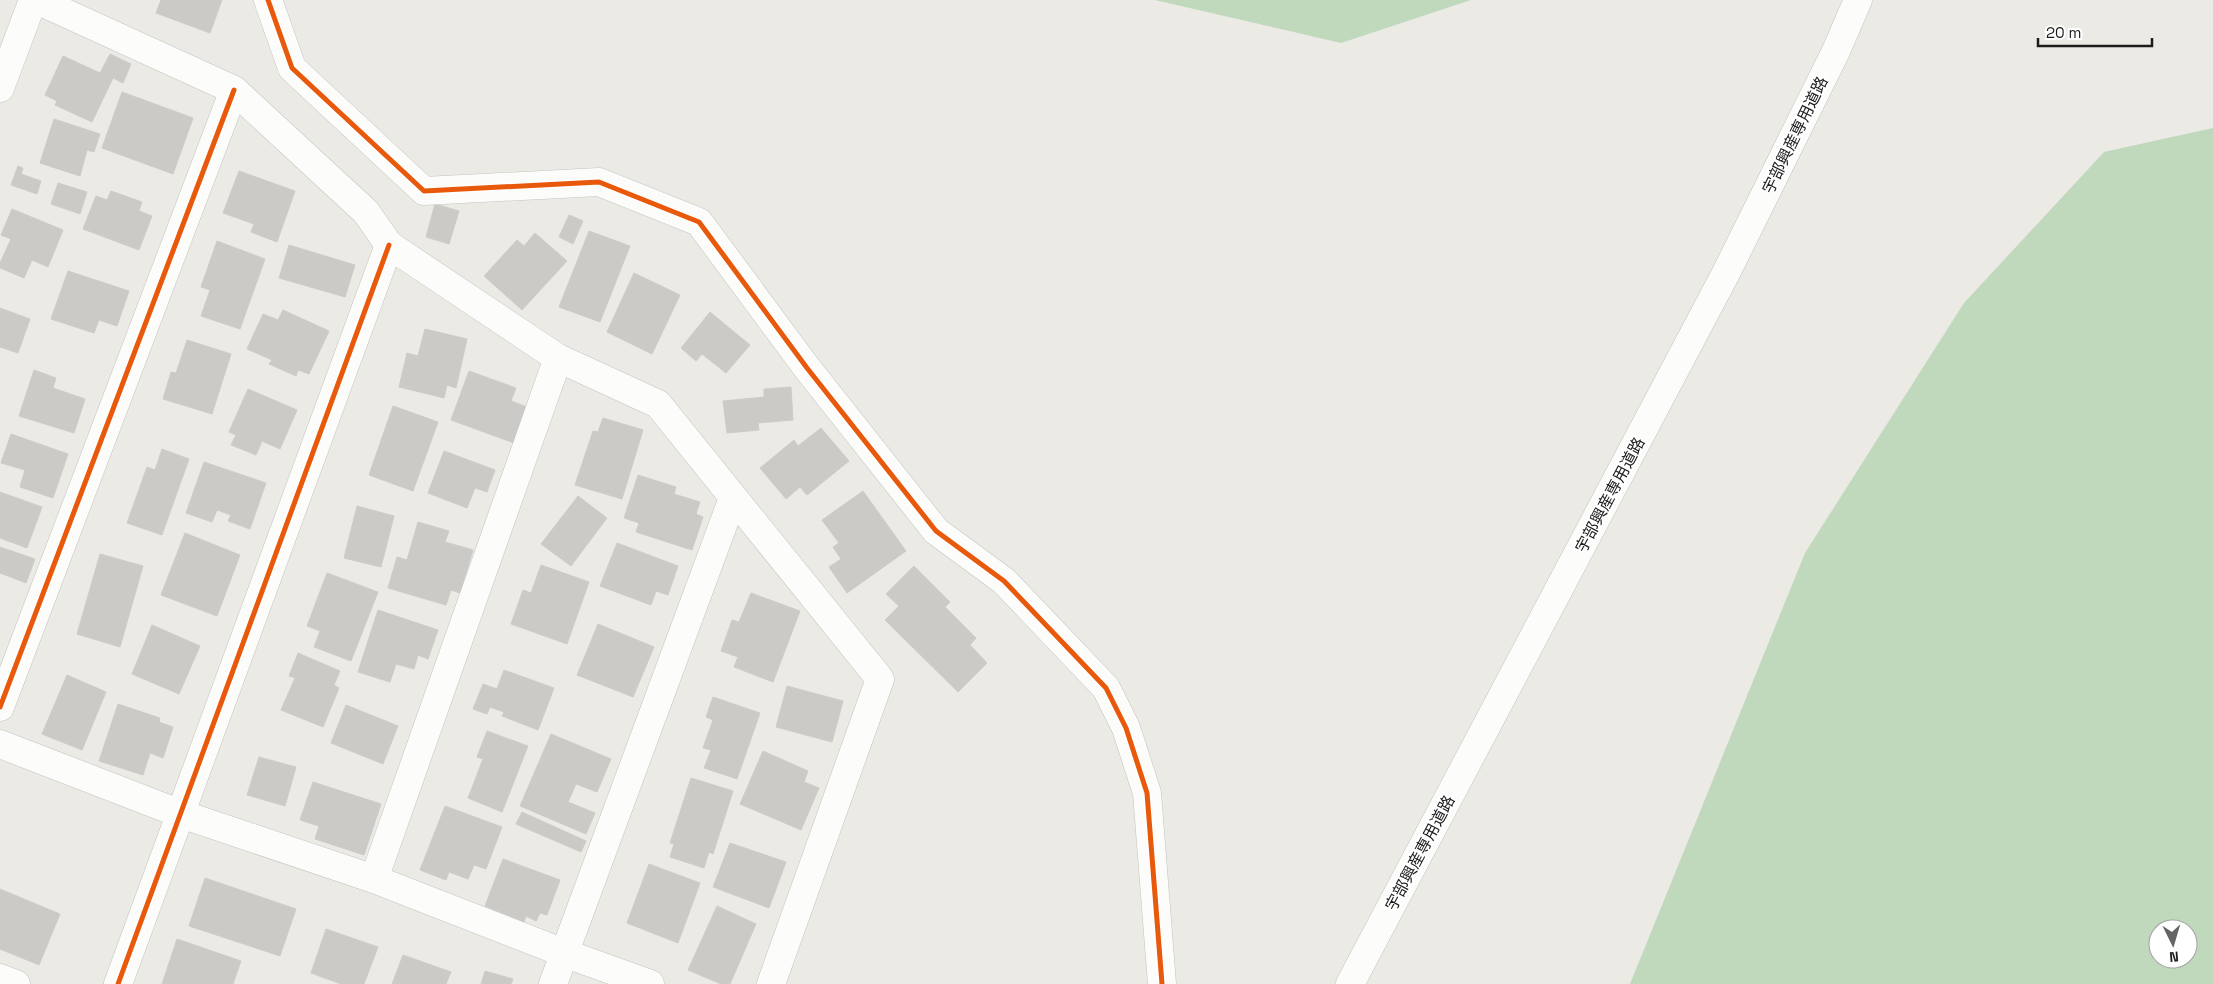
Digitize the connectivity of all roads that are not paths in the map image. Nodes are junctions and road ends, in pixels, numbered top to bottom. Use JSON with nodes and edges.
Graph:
{"nodes":[{"id":1,"x":33,"y":0,"type":"edge"},
{"id":2,"x":37,"y":0,"type":"edge"},
{"id":3,"x":268,"y":0,"type":"edge"},
{"id":4,"x":1858,"y":0,"type":"edge"},
{"id":5,"x":0,"y":88,"type":"edge"},
{"id":6,"x":234,"y":90,"type":"junction"},
{"id":7,"x":389,"y":245,"type":"junction"},
{"id":8,"x":558,"y":358,"type":"junction"},
{"id":9,"x":734,"y":498,"type":"junction"},
{"id":10,"x":0,"y":707,"type":"edge"},
{"id":11,"x":0,"y":744,"type":"edge"},
{"id":12,"x":182,"y":814,"type":"junction"},
{"id":13,"x":374,"y":879,"type":"junction"},
{"id":14,"x":564,"y":953,"type":"junction"},
{"id":15,"x":0,"y":978,"type":"edge"},
{"id":16,"x":16,"y":984,"type":"edge"},
{"id":17,"x":118,"y":984,"type":"edge"},
{"id":18,"x":553,"y":984,"type":"edge"},
{"id":19,"x":650,"y":984,"type":"edge"},
{"id":20,"x":771,"y":984,"type":"edge"},
{"id":21,"x":1162,"y":984,"type":"edge"},
{"id":22,"x":1350,"y":984,"type":"edge"}],
"edges":[{"from":1,"to":5,"type":"street"},
{"from":2,"to":6,"type":"street"},
{"from":3,"to":21,"type":"street"},
{"from":4,"to":22,"type":"street","name":"宇部興産専用道路"},
{"from":6,"to":7,"type":"street"},
{"from":6,"to":10,"type":"street"},
{"from":7,"to":8,"type":"street"},
{"from":7,"to":12,"type":"street"},
{"from":8,"to":9,"type":"street"},
{"from":8,"to":13,"type":"street"},
{"from":9,"to":14,"type":"street"},
{"from":9,"to":20,"type":"street"},
{"from":11,"to":12,"type":"street"},
{"from":12,"to":13,"type":"street"},
{"from":12,"to":17,"type":"street"},
{"from":13,"to":14,"type":"street"},
{"from":14,"to":18,"type":"street"},
{"from":14,"to":19,"type":"street"},
{"from":15,"to":16,"type":"street"}]}
